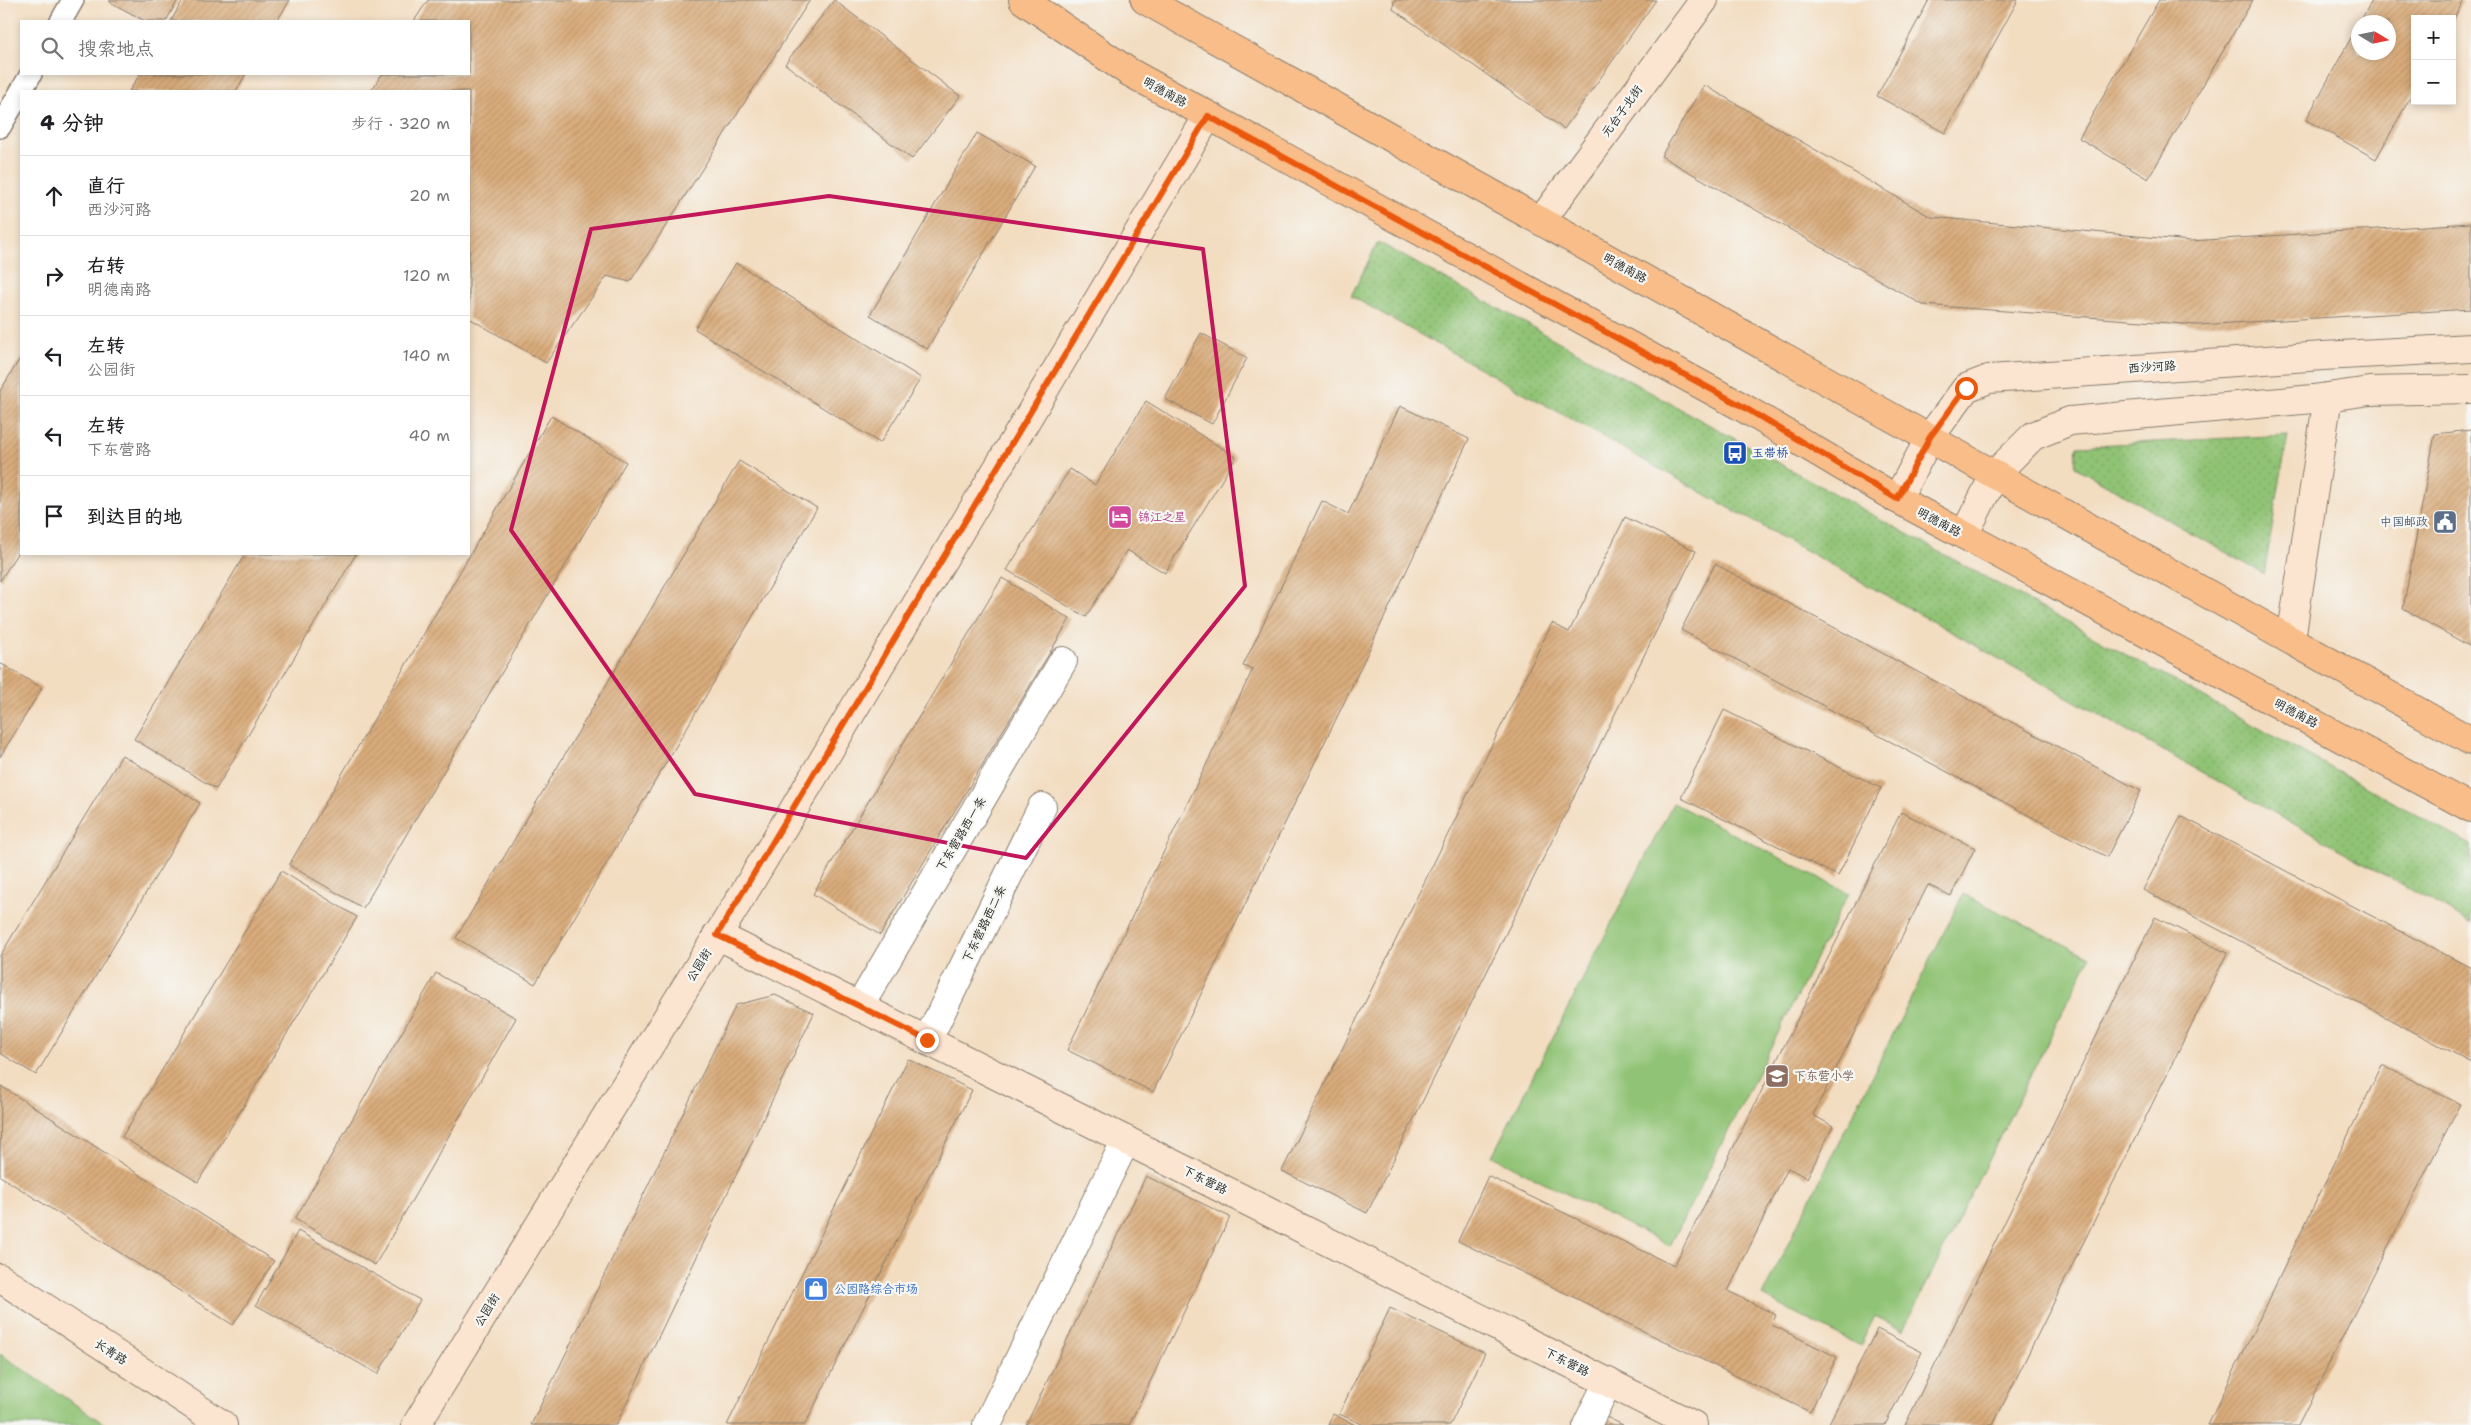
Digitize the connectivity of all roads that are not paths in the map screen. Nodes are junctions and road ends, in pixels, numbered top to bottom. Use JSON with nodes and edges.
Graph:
{"nodes":[{"id":1,"x":73,"y":0,"type":"edge"},
{"id":2,"x":1024,"y":0,"type":"edge"},
{"id":3,"x":1145,"y":0,"type":"edge"},
{"id":4,"x":1704,"y":0,"type":"edge"},
{"id":5,"x":62,"y":20,"type":"edge"},
{"id":6,"x":29,"y":75,"type":"edge"},
{"id":7,"x":21,"y":90,"type":"edge"},
{"id":8,"x":20,"y":92,"type":"edge"},
{"id":9,"x":1208,"y":116,"type":"junction"},
{"id":10,"x":0,"y":127,"type":"edge"},
{"id":11,"x":1541,"y":221,"type":"junction"},
{"id":12,"x":2471,"y":348,"type":"edge"},
{"id":13,"x":2471,"y":389,"type":"edge"},
{"id":14,"x":2328,"y":397,"type":"junction"},
{"id":15,"x":1930,"y":437,"type":"junction"},
{"id":16,"x":1995,"y":474,"type":"junction"},
{"id":17,"x":1897,"y":499,"type":"junction"},
{"id":18,"x":1964,"y":535,"type":"junction"},
{"id":19,"x":2291,"y":640,"type":"junction"},
{"id":20,"x":1063,"y":662,"type":"dead end"},
{"id":21,"x":2471,"y":741,"type":"edge"},
{"id":22,"x":1042,"y":807,"type":"dead end"},
{"id":23,"x":2471,"y":808,"type":"edge"},
{"id":24,"x":717,"y":935,"type":"junction"},
{"id":25,"x":859,"y":1007,"type":"junction"},
{"id":26,"x":927,"y":1040,"type":"junction"},
{"id":27,"x":1126,"y":1140,"type":"junction"},
{"id":28,"x":0,"y":1278,"type":"edge"},
{"id":29,"x":1608,"y":1382,"type":"junction"},
{"id":30,"x":223,"y":1425,"type":"edge"},
{"id":31,"x":416,"y":1425,"type":"edge"},
{"id":32,"x":987,"y":1425,"type":"edge"},
{"id":33,"x":1587,"y":1425,"type":"edge"},
{"id":34,"x":1693,"y":1425,"type":"edge"}],
"edges":[{"from":1,"to":5,"type":"lane"},
{"from":2,"to":9,"type":"main road","name":"明德南路"},
{"from":3,"to":11,"type":"main road","name":"明德南路"},
{"from":4,"to":11,"type":"street","name":"元台子北街"},
{"from":6,"to":7,"type":"lane"},
{"from":8,"to":10,"type":"lane"},
{"from":9,"to":17,"type":"main road","name":"明德南路"},
{"from":9,"to":24,"type":"street","name":"公园街"},
{"from":11,"to":15,"type":"main road","name":"明德南路"},
{"from":12,"to":15,"type":"street","name":"西沙河路"},
{"from":13,"to":14,"type":"street"},
{"from":14,"to":16,"type":"street"},
{"from":14,"to":19,"type":"street"},
{"from":15,"to":16,"type":"main road","name":"明德南路"},
{"from":15,"to":17,"type":"street","name":"西沙河路"},
{"from":16,"to":18,"type":"street"},
{"from":16,"to":19,"type":"main road","name":"明德南路"},
{"from":17,"to":18,"type":"main road","name":"明德南路"},
{"from":18,"to":23,"type":"main road","name":"明德南路"},
{"from":19,"to":21,"type":"main road","name":"明德南路"},
{"from":20,"to":25,"type":"street","name":"下东营路西一条"},
{"from":22,"to":26,"type":"street","name":"下东营路西二条"},
{"from":24,"to":25,"type":"street","name":"下东营路"},
{"from":24,"to":31,"type":"street","name":"公园街"},
{"from":25,"to":26,"type":"street","name":"下东营路"},
{"from":26,"to":27,"type":"street","name":"下东营路"},
{"from":27,"to":29,"type":"street","name":"下东营路"},
{"from":27,"to":32,"type":"street"},
{"from":28,"to":30,"type":"street","name":"长青路"},
{"from":29,"to":33,"type":"street"},
{"from":29,"to":34,"type":"street","name":"下东营路"}]}
